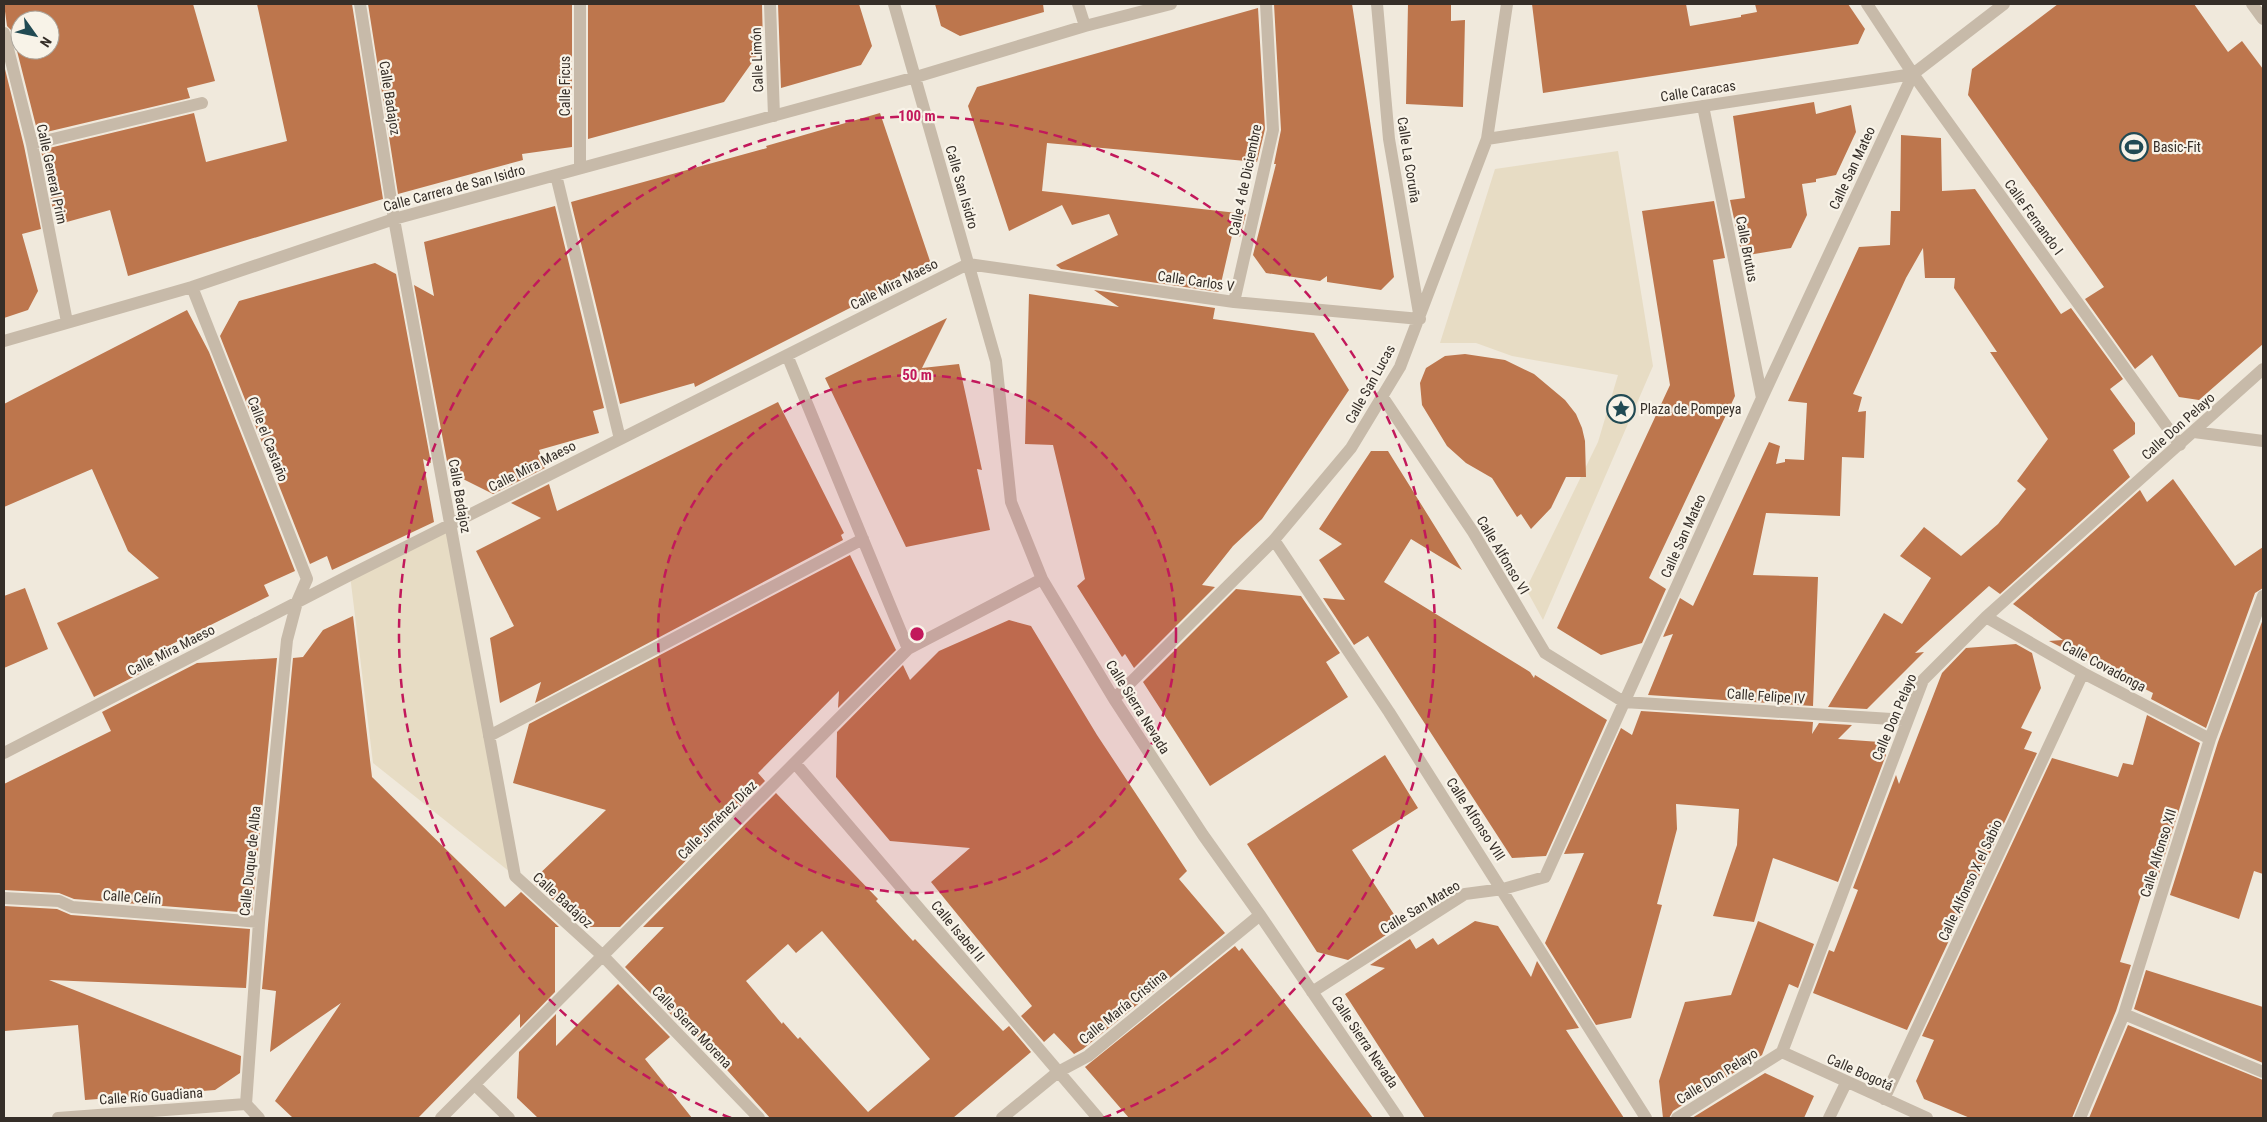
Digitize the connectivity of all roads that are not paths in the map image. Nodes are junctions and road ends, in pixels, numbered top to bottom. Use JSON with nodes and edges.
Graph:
{"nodes":[{"id":1,"x":360,"y":4,"type":"edge"},
{"id":2,"x":580,"y":4,"type":"edge"},
{"id":3,"x":770,"y":4,"type":"edge"},
{"id":4,"x":894,"y":4,"type":"edge"},
{"id":5,"x":1078,"y":4,"type":"edge"},
{"id":6,"x":1171,"y":4,"type":"edge"},
{"id":7,"x":1266,"y":4,"type":"edge"},
{"id":8,"x":1377,"y":4,"type":"edge"},
{"id":9,"x":1507,"y":4,"type":"edge"},
{"id":10,"x":1867,"y":4,"type":"edge"},
{"id":11,"x":2004,"y":4,"type":"edge"},
{"id":12,"x":2252,"y":4,"type":"edge"},
{"id":13,"x":2263,"y":19,"type":"edge"},
{"id":14,"x":1084,"y":26,"type":"junction"},
{"id":15,"x":4,"y":33,"type":"edge"},
{"id":16,"x":1913,"y":74,"type":"junction"},
{"id":17,"x":916,"y":77,"type":"junction"},
{"id":18,"x":202,"y":103,"type":"dead end"},
{"id":19,"x":1703,"y":106,"type":"junction"},
{"id":20,"x":774,"y":116,"type":"junction"},
{"id":21,"x":1487,"y":139,"type":"junction"},
{"id":22,"x":32,"y":144,"type":"junction"},
{"id":23,"x":580,"y":168,"type":"junction"},
{"id":24,"x":556,"y":175,"type":"junction"},
{"id":25,"x":394,"y":219,"type":"junction"},
{"id":26,"x":968,"y":264,"type":"junction"},
{"id":27,"x":192,"y":287,"type":"junction"},
{"id":28,"x":1234,"y":302,"type":"junction"},
{"id":29,"x":1420,"y":319,"type":"junction"},
{"id":30,"x":67,"y":322,"type":"junction"},
{"id":31,"x":4,"y":341,"type":"edge"},
{"id":32,"x":787,"y":355,"type":"junction"},
{"id":33,"x":2263,"y":369,"type":"edge"},
{"id":34,"x":1382,"y":396,"type":"junction"},
{"id":35,"x":1762,"y":398,"type":"junction"},
{"id":36,"x":2194,"y":432,"type":"junction"},
{"id":37,"x":620,"y":439,"type":"junction"},
{"id":38,"x":2263,"y":441,"type":"edge"},
{"id":39,"x":2180,"y":445,"type":"junction"},
{"id":40,"x":450,"y":524,"type":"junction"},
{"id":41,"x":863,"y":539,"type":"junction"},
{"id":42,"x":1274,"y":540,"type":"junction"},
{"id":43,"x":1042,"y":579,"type":"junction"},
{"id":44,"x":2263,"y":596,"type":"edge"},
{"id":45,"x":297,"y":602,"type":"junction"},
{"id":46,"x":1986,"y":617,"type":"junction"},
{"id":47,"x":908,"y":649,"type":"junction"},
{"id":48,"x":2084,"y":673,"type":"junction"},
{"id":49,"x":1114,"y":699,"type":"junction"},
{"id":50,"x":1624,"y":702,"type":"junction"},
{"id":51,"x":1906,"y":720,"type":"junction"},
{"id":52,"x":489,"y":736,"type":"junction"},
{"id":53,"x":2210,"y":738,"type":"junction"},
{"id":54,"x":4,"y":754,"type":"edge"},
{"id":55,"x":795,"y":763,"type":"junction"},
{"id":56,"x":1503,"y":889,"type":"junction"},
{"id":57,"x":4,"y":898,"type":"edge"},
{"id":58,"x":1260,"y":915,"type":"junction"},
{"id":59,"x":259,"y":922,"type":"junction"},
{"id":60,"x":603,"y":956,"type":"junction"},
{"id":61,"x":1312,"y":992,"type":"junction"},
{"id":62,"x":2124,"y":1014,"type":"junction"},
{"id":63,"x":1782,"y":1052,"type":"junction"},
{"id":64,"x":1058,"y":1072,"type":"junction"},
{"id":65,"x":2263,"y":1072,"type":"edge"},
{"id":66,"x":1846,"y":1083,"type":"junction"},
{"id":67,"x":475,"y":1085,"type":"junction"},
{"id":68,"x":1884,"y":1099,"type":"junction"},
{"id":69,"x":246,"y":1104,"type":"junction"},
{"id":70,"x":58,"y":1118,"type":"edge"},
{"id":71,"x":259,"y":1118,"type":"edge"},
{"id":72,"x":441,"y":1118,"type":"edge"},
{"id":73,"x":509,"y":1118,"type":"edge"},
{"id":74,"x":758,"y":1118,"type":"edge"},
{"id":75,"x":1002,"y":1118,"type":"edge"},
{"id":76,"x":1098,"y":1118,"type":"edge"},
{"id":77,"x":1398,"y":1118,"type":"edge"},
{"id":78,"x":1646,"y":1118,"type":"edge"},
{"id":79,"x":1677,"y":1118,"type":"edge"},
{"id":80,"x":1829,"y":1118,"type":"edge"},
{"id":81,"x":1927,"y":1118,"type":"edge"},
{"id":82,"x":2080,"y":1118,"type":"edge"}],
"edges":[{"from":1,"to":25,"type":"street","name":"Calle Badajoz"},
{"from":2,"to":23,"type":"street","name":"Calle Ficus"},
{"from":3,"to":20,"type":"street","name":"Calle Limón"},
{"from":4,"to":17,"type":"street","name":"Calle San Isidro"},
{"from":5,"to":14,"type":"street"},
{"from":6,"to":14,"type":"street","name":"Calle Carrera de San Isidro"},
{"from":7,"to":28,"type":"street","name":"Calle 4 de Diciembre"},
{"from":8,"to":29,"type":"street","name":"Calle La Coruña"},
{"from":9,"to":21,"type":"street","name":"Calle San Lucas"},
{"from":10,"to":16,"type":"street","name":"Calle Fernando I"},
{"from":11,"to":16,"type":"street","name":"Calle San Mateo"},
{"from":12,"to":13,"type":"street"},
{"from":14,"to":17,"type":"street","name":"Calle Carrera de San Isidro"},
{"from":15,"to":22,"type":"street","name":"Calle General Prim"},
{"from":16,"to":19,"type":"street","name":"Calle Caracas"},
{"from":16,"to":35,"type":"street","name":"Calle San Mateo"},
{"from":16,"to":39,"type":"street","name":"Calle Fernando I"},
{"from":17,"to":20,"type":"street","name":"Calle Carrera de San Isidro"},
{"from":17,"to":26,"type":"street","name":"Calle San Isidro"},
{"from":18,"to":22,"type":"street"},
{"from":19,"to":21,"type":"street","name":"Calle Caracas"},
{"from":19,"to":35,"type":"street","name":"Calle Brutus"},
{"from":20,"to":23,"type":"street","name":"Calle Carrera de San Isidro"},
{"from":21,"to":29,"type":"street","name":"Calle San Lucas"},
{"from":22,"to":30,"type":"street","name":"Calle General Prim"},
{"from":23,"to":24,"type":"street","name":"Calle Carrera de San Isidro"},
{"from":24,"to":25,"type":"street","name":"Calle Carrera de San Isidro"},
{"from":24,"to":37,"type":"street"},
{"from":25,"to":27,"type":"street","name":"Calle Carrera de San Isidro"},
{"from":25,"to":40,"type":"street","name":"Calle Badajoz"},
{"from":26,"to":28,"type":"street","name":"Calle Carlos V"},
{"from":26,"to":32,"type":"street","name":"Calle Mira Maeso"},
{"from":26,"to":43,"type":"street","name":"Calle Sierra Nevada"},
{"from":27,"to":30,"type":"street","name":"Calle Carrera de San Isidro"},
{"from":27,"to":45,"type":"street","name":"Calle el Castaño"},
{"from":28,"to":29,"type":"street","name":"Calle Carlos V"},
{"from":29,"to":34,"type":"street","name":"Calle San Lucas"},
{"from":30,"to":31,"type":"street","name":"Calle Carrera de San Isidro"},
{"from":32,"to":37,"type":"street","name":"Calle Mira Maeso"},
{"from":32,"to":41,"type":"street"},
{"from":33,"to":36,"type":"street","name":"Calle Don Pelayo"},
{"from":34,"to":42,"type":"street","name":"Calle San Lucas"},
{"from":34,"to":50,"type":"street","name":"Calle Alfonso VI"},
{"from":35,"to":50,"type":"street","name":"Calle San Mateo"},
{"from":36,"to":38,"type":"street"},
{"from":36,"to":39,"type":"street","name":"Calle Don Pelayo"},
{"from":37,"to":40,"type":"street","name":"Calle Mira Maeso"},
{"from":39,"to":46,"type":"street","name":"Calle Don Pelayo"},
{"from":40,"to":45,"type":"street","name":"Calle Mira Maeso"},
{"from":40,"to":52,"type":"street","name":"Calle Badajoz"},
{"from":41,"to":47,"type":"street"},
{"from":41,"to":52,"type":"street"},
{"from":42,"to":49,"type":"street","name":"Calle San Lucas"},
{"from":42,"to":56,"type":"street","name":"Calle Alfonso VIII"},
{"from":43,"to":47,"type":"street","name":"Calle Jiménez Díaz"},
{"from":43,"to":49,"type":"street","name":"Calle Sierra Nevada"},
{"from":44,"to":53,"type":"street","name":"Calle Alfonso XII"},
{"from":45,"to":54,"type":"street","name":"Calle Mira Maeso"},
{"from":45,"to":59,"type":"street","name":"Calle Duque de Alba"},
{"from":46,"to":48,"type":"street","name":"Calle Covadonga"},
{"from":46,"to":51,"type":"street","name":"Calle Don Pelayo"},
{"from":47,"to":55,"type":"street","name":"Calle Jiménez Díaz"},
{"from":48,"to":53,"type":"street","name":"Calle Covadonga"},
{"from":48,"to":68,"type":"street","name":"Calle Alfonso X el Sabio"},
{"from":49,"to":58,"type":"street","name":"Calle Sierra Nevada"},
{"from":50,"to":51,"type":"street","name":"Calle Felipe IV"},
{"from":50,"to":56,"type":"street","name":"Calle San Mateo"},
{"from":51,"to":63,"type":"street","name":"Calle Don Pelayo"},
{"from":52,"to":60,"type":"street","name":"Calle Badajoz"},
{"from":53,"to":62,"type":"street","name":"Calle Alfonso XII"},
{"from":55,"to":60,"type":"street","name":"Calle Jiménez Díaz"},
{"from":55,"to":64,"type":"street","name":"Calle Isabel II"},
{"from":56,"to":61,"type":"street","name":"Calle San Mateo"},
{"from":56,"to":78,"type":"street","name":"Calle Alfonso VIII"},
{"from":57,"to":59,"type":"street","name":"Calle Celín"},
{"from":58,"to":61,"type":"street","name":"Calle Sierra Nevada"},
{"from":58,"to":64,"type":"street","name":"Calle María Cristina"},
{"from":59,"to":69,"type":"street","name":"Calle Duque de Alba"},
{"from":60,"to":67,"type":"street","name":"Calle Jiménez Díaz"},
{"from":60,"to":74,"type":"street","name":"Calle Sierra Morena"},
{"from":61,"to":77,"type":"street","name":"Calle Sierra Nevada"},
{"from":62,"to":65,"type":"street"},
{"from":62,"to":82,"type":"street","name":"Calle Alfonso XII"},
{"from":63,"to":66,"type":"street","name":"Calle Bogotá"},
{"from":63,"to":79,"type":"street","name":"Calle Don Pelayo"},
{"from":64,"to":75,"type":"street","name":"Calle María Cristina"},
{"from":64,"to":76,"type":"street","name":"Calle Isabel II"},
{"from":66,"to":68,"type":"street","name":"Calle Bogotá"},
{"from":66,"to":80,"type":"street"},
{"from":67,"to":72,"type":"street","name":"Calle Jiménez Díaz"},
{"from":67,"to":73,"type":"street"},
{"from":68,"to":81,"type":"street","name":"Calle Bogotá"},
{"from":69,"to":70,"type":"street","name":"Calle Río Guadiana"},
{"from":69,"to":71,"type":"street"}]}
